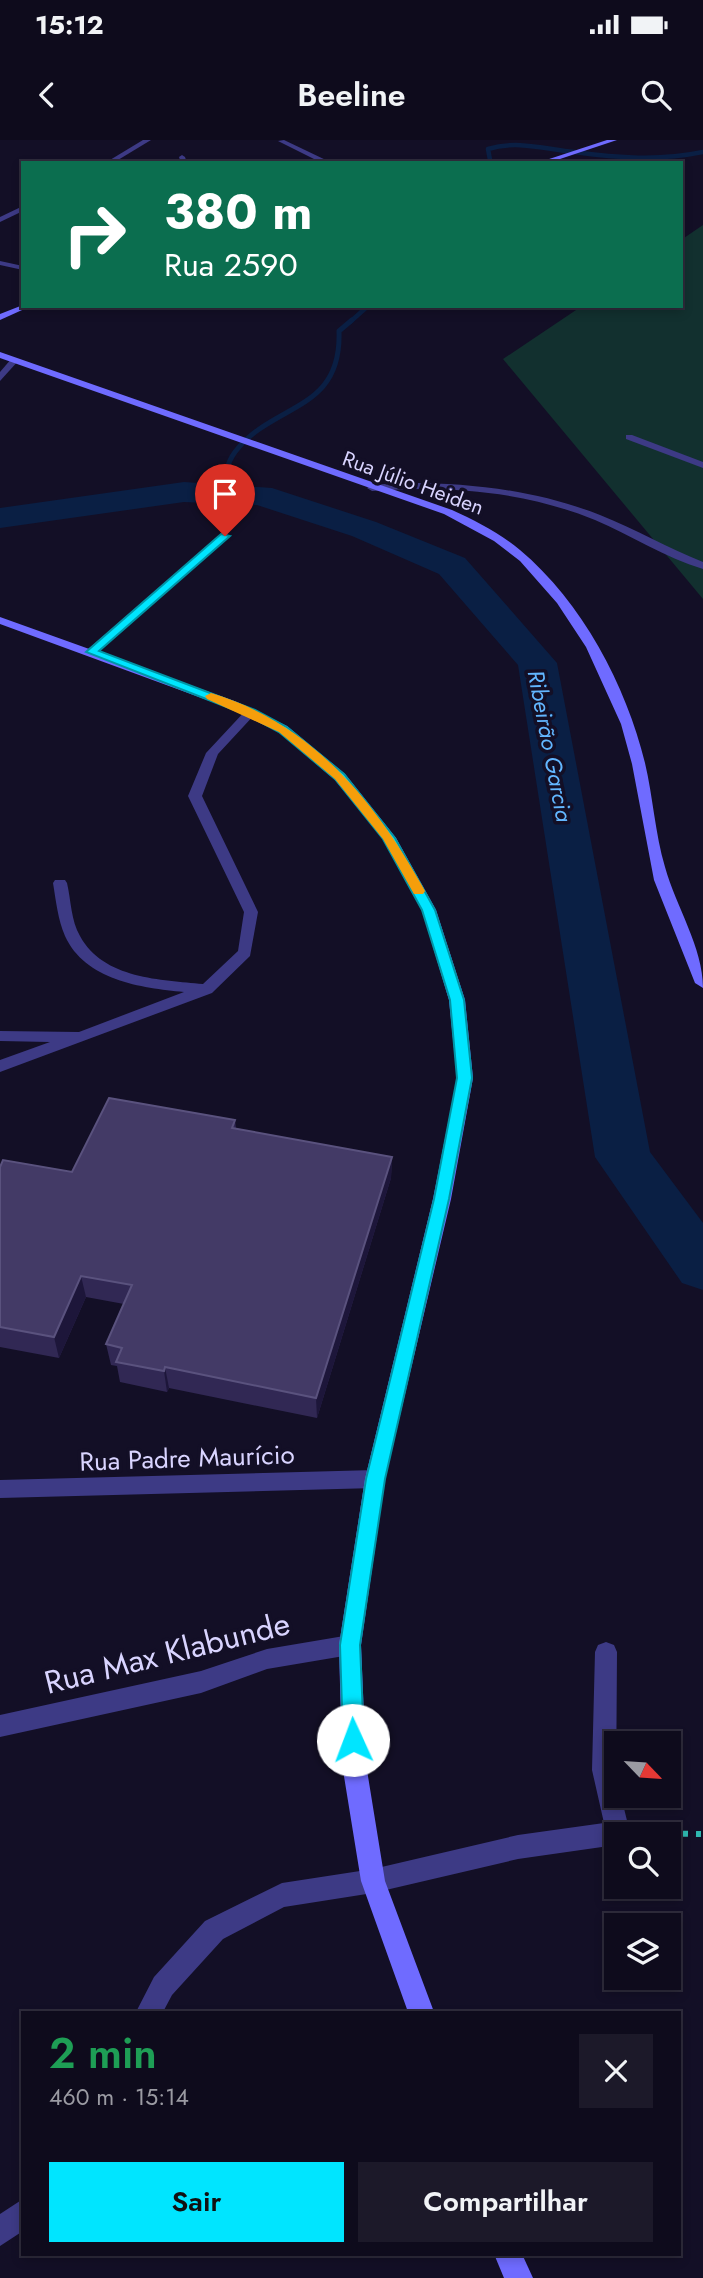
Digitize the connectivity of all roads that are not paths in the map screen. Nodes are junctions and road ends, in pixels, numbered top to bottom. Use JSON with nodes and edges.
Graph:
{"nodes":[{"id":1,"x":148,"y":140,"type":"edge"},
{"id":2,"x":614,"y":140,"type":"edge"},
{"id":3,"x":281,"y":141,"type":"edge"},
{"id":4,"x":111,"y":161,"type":"edge"},
{"id":5,"x":324,"y":161,"type":"edge"},
{"id":6,"x":546,"y":161,"type":"edge"},
{"id":7,"x":21,"y":209,"type":"edge"},
{"id":8,"x":0,"y":220,"type":"edge"},
{"id":9,"x":0,"y":263,"type":"edge"},
{"id":10,"x":21,"y":268,"type":"edge"},
{"id":11,"x":22,"y":308,"type":"edge"},
{"id":12,"x":0,"y":317,"type":"edge"},
{"id":13,"x":0,"y":355,"type":"edge"},
{"id":14,"x":15,"y":360,"type":"junction"},
{"id":15,"x":0,"y":378,"type":"edge"},
{"id":16,"x":629,"y":437,"type":"dead end"},
{"id":17,"x":703,"y":465,"type":"edge"},
{"id":18,"x":372,"y":488,"type":"junction"},
{"id":19,"x":225,"y":536,"type":"dead end"},
{"id":20,"x":703,"y":566,"type":"edge"},
{"id":21,"x":0,"y":620,"type":"edge"},
{"id":22,"x":91,"y":652,"type":"junction"},
{"id":23,"x":251,"y":712,"type":"junction"},
{"id":24,"x":60,"y":883,"type":"dead end"},
{"id":25,"x":703,"y":983,"type":"edge"},
{"id":26,"x":207,"y":989,"type":"junction"},
{"id":27,"x":0,"y":1036,"type":"edge"},
{"id":28,"x":80,"y":1037,"type":"junction"},
{"id":29,"x":0,"y":1066,"type":"edge"},
{"id":30,"x":375,"y":1479,"type":"junction"},
{"id":31,"x":0,"y":1489,"type":"edge"},
{"id":32,"x":350,"y":1645,"type":"junction"},
{"id":33,"x":606,"y":1652,"type":"dead end"},
{"id":34,"x":0,"y":1727,"type":"edge"},
{"id":35,"x":616,"y":1822,"type":"edge"},
{"id":36,"x":604,"y":1835,"type":"edge"},
{"id":37,"x":373,"y":1881,"type":"junction"},
{"id":38,"x":150,"y":2011,"type":"edge"},
{"id":39,"x":421,"y":2011,"type":"edge"},
{"id":40,"x":21,"y":2215,"type":"edge"},
{"id":41,"x":0,"y":2232,"type":"edge"},
{"id":42,"x":509,"y":2256,"type":"edge"},
{"id":43,"x":519,"y":2278,"type":"edge"}],
"edges":[{"from":1,"to":4,"type":"street"},
{"from":2,"to":6,"type":"street"},
{"from":3,"to":5,"type":"street"},
{"from":7,"to":8,"type":"street"},
{"from":9,"to":10,"type":"street"},
{"from":11,"to":12,"type":"street"},
{"from":13,"to":14,"type":"street","name":"Rua Júlio Heiden"},
{"from":14,"to":15,"type":"street"},
{"from":14,"to":18,"type":"street","name":"Rua Júlio Heiden"},
{"from":16,"to":17,"type":"lane"},
{"from":18,"to":20,"type":"lane"},
{"from":18,"to":25,"type":"street","name":"Rua Júlio Heiden"},
{"from":19,"to":22,"type":"lane"},
{"from":21,"to":22,"type":"street"},
{"from":22,"to":23,"type":"street"},
{"from":23,"to":26,"type":"street"},
{"from":23,"to":30,"type":"street"},
{"from":24,"to":26,"type":"street"},
{"from":26,"to":28,"type":"street"},
{"from":27,"to":28,"type":"street"},
{"from":28,"to":29,"type":"street"},
{"from":30,"to":31,"type":"street","name":"Rua Padre Maurício"},
{"from":30,"to":32,"type":"street"},
{"from":32,"to":34,"type":"street","name":"Rua Max Klabunde"},
{"from":32,"to":37,"type":"street"},
{"from":33,"to":35,"type":"street"},
{"from":36,"to":37,"type":"street"},
{"from":37,"to":38,"type":"street"},
{"from":37,"to":39,"type":"street"},
{"from":40,"to":41,"type":"street"},
{"from":42,"to":43,"type":"street"}]}
